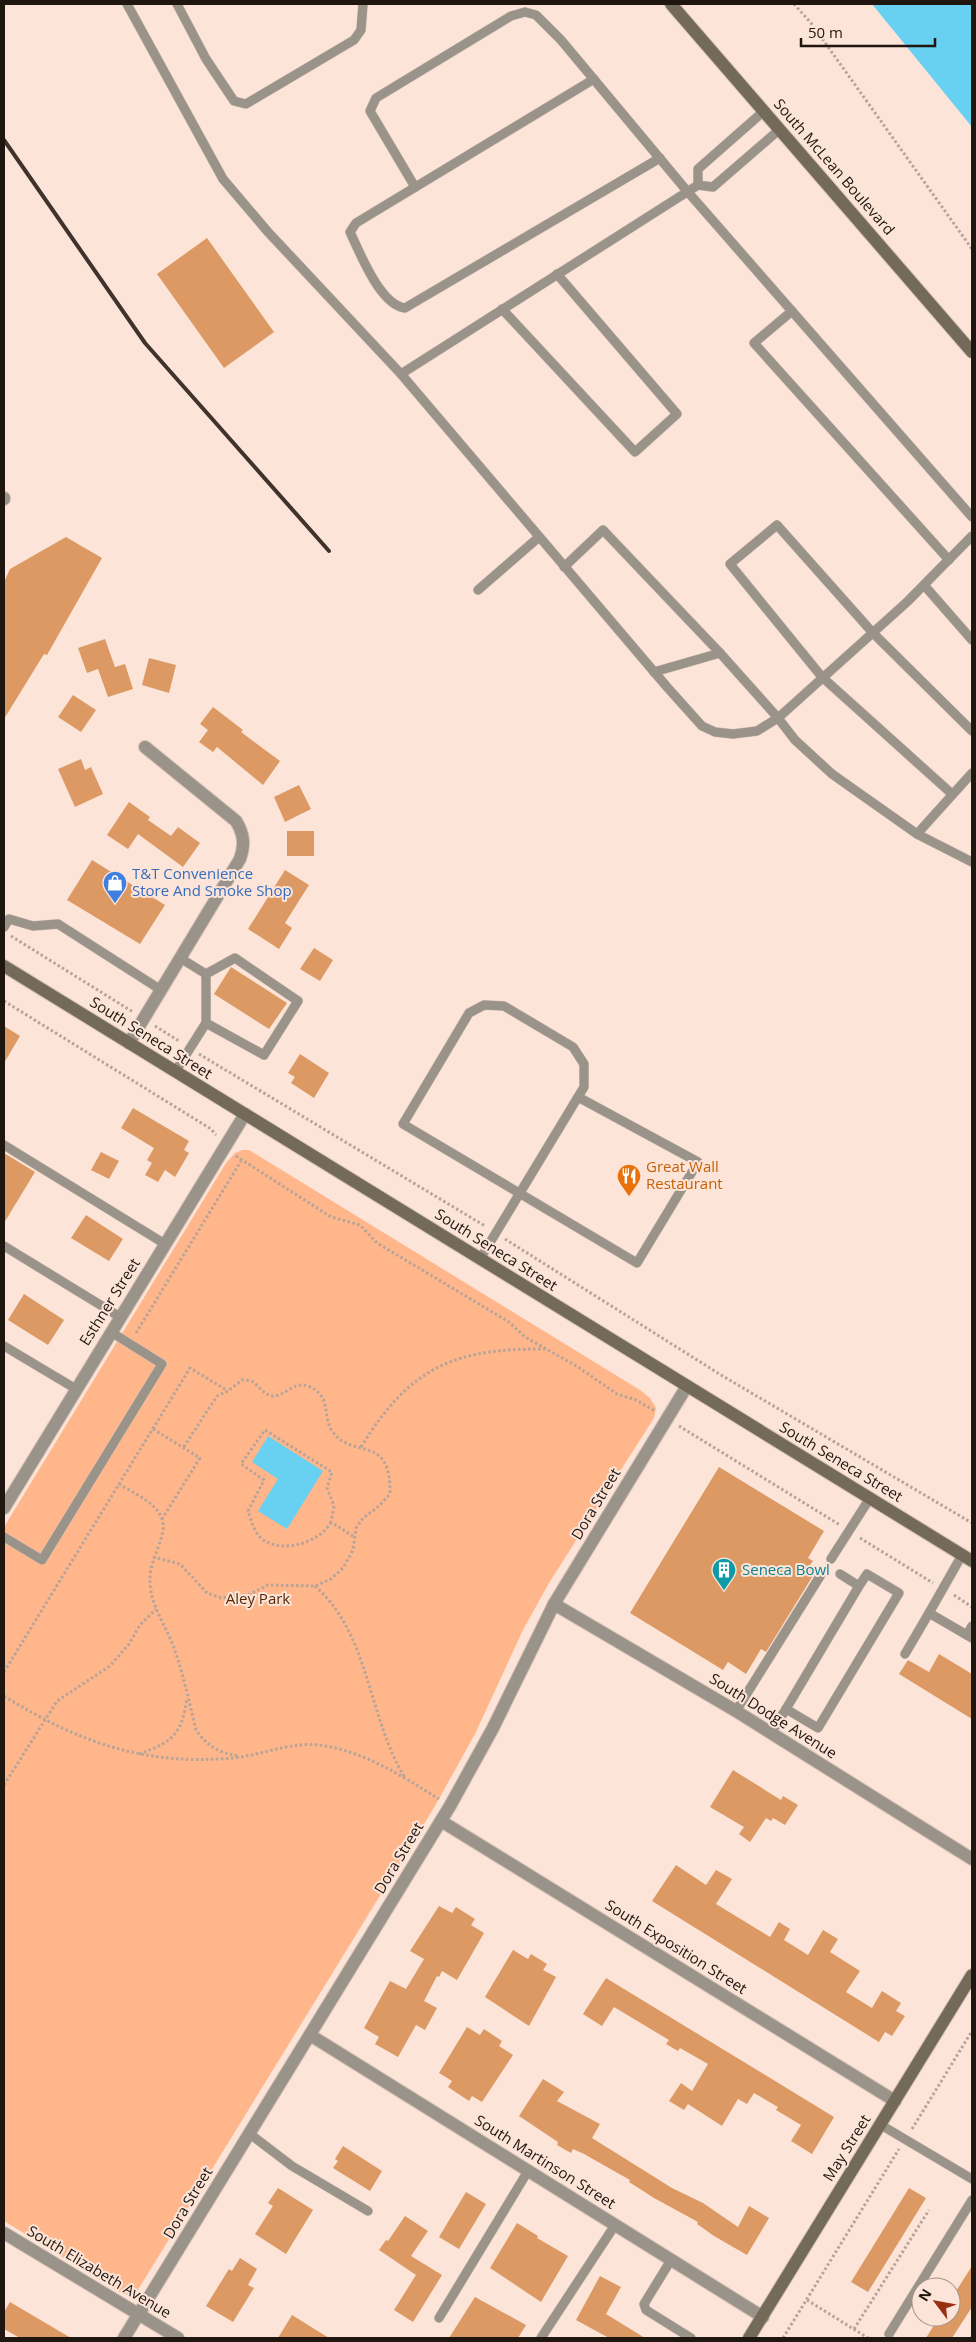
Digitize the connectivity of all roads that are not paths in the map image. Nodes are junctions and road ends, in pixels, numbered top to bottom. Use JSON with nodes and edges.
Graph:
{"nodes":[{"id":1,"x":126,"y":4,"type":"edge"},
{"id":2,"x":177,"y":4,"type":"edge"},
{"id":3,"x":363,"y":4,"type":"edge"},
{"id":4,"x":671,"y":4,"type":"edge"},
{"id":5,"x":594,"y":79,"type":"junction"},
{"id":6,"x":764,"y":111,"type":"junction"},
{"id":7,"x":780,"y":130,"type":"junction"},
{"id":8,"x":660,"y":158,"type":"junction"},
{"id":9,"x":698,"y":185,"type":"junction"},
{"id":10,"x":415,"y":187,"type":"junction"},
{"id":11,"x":687,"y":191,"type":"junction"},
{"id":12,"x":557,"y":274,"type":"junction"},
{"id":13,"x":502,"y":309,"type":"junction"},
{"id":14,"x":792,"y":311,"type":"junction"},
{"id":15,"x":972,"y":352,"type":"edge"},
{"id":16,"x":401,"y":374,"type":"junction"},
{"id":17,"x":972,"y":517,"type":"edge"},
{"id":18,"x":972,"y":536,"type":"edge"},
{"id":19,"x":539,"y":537,"type":"junction"},
{"id":20,"x":949,"y":560,"type":"junction"},
{"id":21,"x":564,"y":567,"type":"junction"},
{"id":22,"x":924,"y":585,"type":"junction"},
{"id":23,"x":478,"y":590,"type":"dead end"},
{"id":24,"x":872,"y":633,"type":"junction"},
{"id":25,"x":972,"y":640,"type":"edge"},
{"id":26,"x":720,"y":653,"type":"junction"},
{"id":27,"x":654,"y":672,"type":"junction"},
{"id":28,"x":822,"y":677,"type":"junction"},
{"id":29,"x":778,"y":718,"type":"junction"},
{"id":30,"x":972,"y":730,"type":"edge"},
{"id":31,"x":145,"y":747,"type":"dead end"},
{"id":32,"x":972,"y":775,"type":"edge"},
{"id":33,"x":952,"y":794,"type":"junction"},
{"id":34,"x":917,"y":834,"type":"junction"},
{"id":35,"x":972,"y":862,"type":"edge"},
{"id":36,"x":4,"y":927,"type":"edge"},
{"id":37,"x":180,"y":958,"type":"junction"},
{"id":38,"x":4,"y":966,"type":"edge"},
{"id":39,"x":206,"y":974,"type":"junction"},
{"id":40,"x":161,"y":990,"type":"junction"},
{"id":41,"x":206,"y":1023,"type":"junction"},
{"id":42,"x":129,"y":1043,"type":"junction"},
{"id":43,"x":175,"y":1072,"type":"junction"},
{"id":44,"x":578,"y":1097,"type":"junction"},
{"id":45,"x":245,"y":1114,"type":"junction"},
{"id":46,"x":4,"y":1145,"type":"edge"},
{"id":47,"x":520,"y":1194,"type":"junction"},
{"id":48,"x":165,"y":1244,"type":"junction"},
{"id":49,"x":4,"y":1246,"type":"edge"},
{"id":50,"x":480,"y":1259,"type":"junction"},
{"id":51,"x":120,"y":1317,"type":"junction"},
{"id":52,"x":111,"y":1332,"type":"junction"},
{"id":53,"x":4,"y":1346,"type":"edge"},
{"id":54,"x":687,"y":1386,"type":"junction"},
{"id":55,"x":76,"y":1389,"type":"junction"},
{"id":56,"x":870,"y":1498,"type":"junction"},
{"id":57,"x":4,"y":1508,"type":"edge"},
{"id":58,"x":4,"y":1537,"type":"edge"},
{"id":59,"x":967,"y":1558,"type":"edge"},
{"id":60,"x":831,"y":1559,"type":"dead end"},
{"id":61,"x":822,"y":1574,"type":"dead end"},
{"id":62,"x":840,"y":1574,"type":"dead end"},
{"id":63,"x":859,"y":1586,"type":"junction"},
{"id":64,"x":554,"y":1604,"type":"junction"},
{"id":65,"x":929,"y":1613,"type":"junction"},
{"id":66,"x":972,"y":1626,"type":"edge"},
{"id":67,"x":970,"y":1636,"type":"edge"},
{"id":68,"x":905,"y":1654,"type":"dead end"},
{"id":69,"x":786,"y":1709,"type":"junction"},
{"id":70,"x":736,"y":1711,"type":"junction"},
{"id":71,"x":771,"y":1733,"type":"junction"},
{"id":72,"x":441,"y":1821,"type":"junction"},
{"id":73,"x":972,"y":1859,"type":"edge"},
{"id":74,"x":972,"y":1975,"type":"edge"},
{"id":75,"x":310,"y":2035,"type":"junction"},
{"id":76,"x":895,"y":2101,"type":"junction"},
{"id":77,"x":880,"y":2125,"type":"junction"},
{"id":78,"x":250,"y":2134,"type":"junction"},
{"id":79,"x":528,"y":2171,"type":"junction"},
{"id":80,"x":972,"y":2179,"type":"edge"},
{"id":81,"x":972,"y":2200,"type":"edge"},
{"id":82,"x":368,"y":2211,"type":"dead end"},
{"id":83,"x":615,"y":2225,"type":"junction"},
{"id":84,"x":4,"y":2233,"type":"edge"},
{"id":85,"x":671,"y":2260,"type":"junction"},
{"id":86,"x":139,"y":2315,"type":"junction"},
{"id":87,"x":763,"y":2317,"type":"junction"},
{"id":88,"x":439,"y":2318,"type":"dead end"},
{"id":89,"x":889,"y":2334,"type":"dead end"},
{"id":90,"x":124,"y":2338,"type":"edge"},
{"id":91,"x":178,"y":2338,"type":"edge"},
{"id":92,"x":541,"y":2338,"type":"edge"},
{"id":93,"x":691,"y":2338,"type":"edge"},
{"id":94,"x":749,"y":2338,"type":"edge"}],
"edges":[{"from":1,"to":16,"type":"lane"},
{"from":2,"to":3,"type":"lane"},
{"from":4,"to":6,"type":"street","name":"South McLean Boulevard"},
{"from":5,"to":8,"type":"lane"},
{"from":5,"to":10,"type":"lane"},
{"from":5,"to":10,"type":"lane"},
{"from":6,"to":7,"type":"street","name":"South McLean Boulevard"},
{"from":6,"to":9,"type":"lane"},
{"from":7,"to":9,"type":"lane"},
{"from":7,"to":15,"type":"street","name":"South McLean Boulevard"},
{"from":8,"to":10,"type":"lane"},
{"from":8,"to":11,"type":"lane"},
{"from":9,"to":11,"type":"lane"},
{"from":11,"to":12,"type":"lane"},
{"from":11,"to":14,"type":"lane"},
{"from":12,"to":13,"type":"lane"},
{"from":12,"to":13,"type":"lane"},
{"from":13,"to":16,"type":"lane"},
{"from":14,"to":17,"type":"lane"},
{"from":14,"to":20,"type":"lane"},
{"from":16,"to":19,"type":"lane"},
{"from":18,"to":20,"type":"lane"},
{"from":19,"to":21,"type":"lane"},
{"from":19,"to":23,"type":"lane"},
{"from":20,"to":22,"type":"lane"},
{"from":21,"to":26,"type":"lane"},
{"from":21,"to":27,"type":"lane"},
{"from":22,"to":24,"type":"lane"},
{"from":22,"to":25,"type":"lane"},
{"from":24,"to":28,"type":"lane"},
{"from":24,"to":28,"type":"lane"},
{"from":24,"to":30,"type":"lane"},
{"from":26,"to":27,"type":"lane"},
{"from":26,"to":29,"type":"lane"},
{"from":27,"to":29,"type":"lane"},
{"from":28,"to":29,"type":"lane"},
{"from":28,"to":33,"type":"lane"},
{"from":29,"to":34,"type":"lane"},
{"from":31,"to":37,"type":"street"},
{"from":32,"to":33,"type":"lane"},
{"from":33,"to":34,"type":"lane"},
{"from":34,"to":35,"type":"lane"},
{"from":36,"to":40,"type":"lane"},
{"from":37,"to":39,"type":"lane"},
{"from":37,"to":40,"type":"street"},
{"from":38,"to":42,"type":"street","name":"South Seneca Street"},
{"from":39,"to":41,"type":"lane"},
{"from":39,"to":41,"type":"lane"},
{"from":40,"to":42,"type":"street"},
{"from":41,"to":43,"type":"lane"},
{"from":42,"to":43,"type":"street","name":"South Seneca Street"},
{"from":43,"to":45,"type":"street","name":"South Seneca Street"},
{"from":44,"to":47,"type":"lane"},
{"from":44,"to":47,"type":"lane"},
{"from":44,"to":47,"type":"lane"},
{"from":45,"to":48,"type":"street","name":"Esthner Street"},
{"from":45,"to":50,"type":"street","name":"South Seneca Street"},
{"from":46,"to":48,"type":"lane"},
{"from":47,"to":50,"type":"lane"},
{"from":48,"to":51,"type":"street","name":"Esthner Street"},
{"from":49,"to":51,"type":"lane"},
{"from":50,"to":54,"type":"street","name":"South Seneca Street"},
{"from":51,"to":52,"type":"street","name":"Esthner Street"},
{"from":52,"to":55,"type":"street","name":"Esthner Street"},
{"from":52,"to":58,"type":"lane"},
{"from":53,"to":55,"type":"lane"},
{"from":54,"to":56,"type":"street","name":"South Seneca Street"},
{"from":54,"to":64,"type":"street","name":"Dora Street"},
{"from":55,"to":57,"type":"street","name":"Esthner Street"},
{"from":56,"to":59,"type":"street","name":"South Seneca Street"},
{"from":56,"to":60,"type":"lane"},
{"from":59,"to":65,"type":"lane"},
{"from":61,"to":70,"type":"lane"},
{"from":62,"to":63,"type":"lane"},
{"from":63,"to":69,"type":"lane"},
{"from":63,"to":69,"type":"lane"},
{"from":64,"to":70,"type":"street","name":"South Dodge Avenue"},
{"from":64,"to":72,"type":"street","name":"Dora Street"},
{"from":65,"to":67,"type":"lane"},
{"from":65,"to":68,"type":"lane"},
{"from":66,"to":67,"type":"lane"},
{"from":69,"to":71,"type":"lane"},
{"from":70,"to":71,"type":"street","name":"South Dodge Avenue"},
{"from":71,"to":73,"type":"street","name":"South Dodge Avenue"},
{"from":72,"to":75,"type":"street","name":"Dora Street"},
{"from":72,"to":76,"type":"street","name":"South Exposition Street"},
{"from":74,"to":76,"type":"street","name":"May Street"},
{"from":75,"to":78,"type":"street","name":"Dora Street"},
{"from":75,"to":79,"type":"street","name":"South Martinson Street"},
{"from":76,"to":77,"type":"street","name":"May Street"},
{"from":77,"to":80,"type":"lane"},
{"from":77,"to":87,"type":"street","name":"May Street"},
{"from":78,"to":82,"type":"lane"},
{"from":78,"to":86,"type":"street","name":"Dora Street"},
{"from":79,"to":83,"type":"street","name":"South Martinson Street"},
{"from":79,"to":88,"type":"lane"},
{"from":81,"to":89,"type":"lane"},
{"from":83,"to":85,"type":"street","name":"South Martinson Street"},
{"from":83,"to":92,"type":"lane"},
{"from":84,"to":86,"type":"street","name":"South Elizabeth Avenue"},
{"from":85,"to":87,"type":"street","name":"South Martinson Street"},
{"from":85,"to":93,"type":"lane"},
{"from":86,"to":90,"type":"street","name":"Dora Street"},
{"from":86,"to":91,"type":"street","name":"South Elizabeth Avenue"},
{"from":87,"to":94,"type":"street","name":"May Street"}]}
